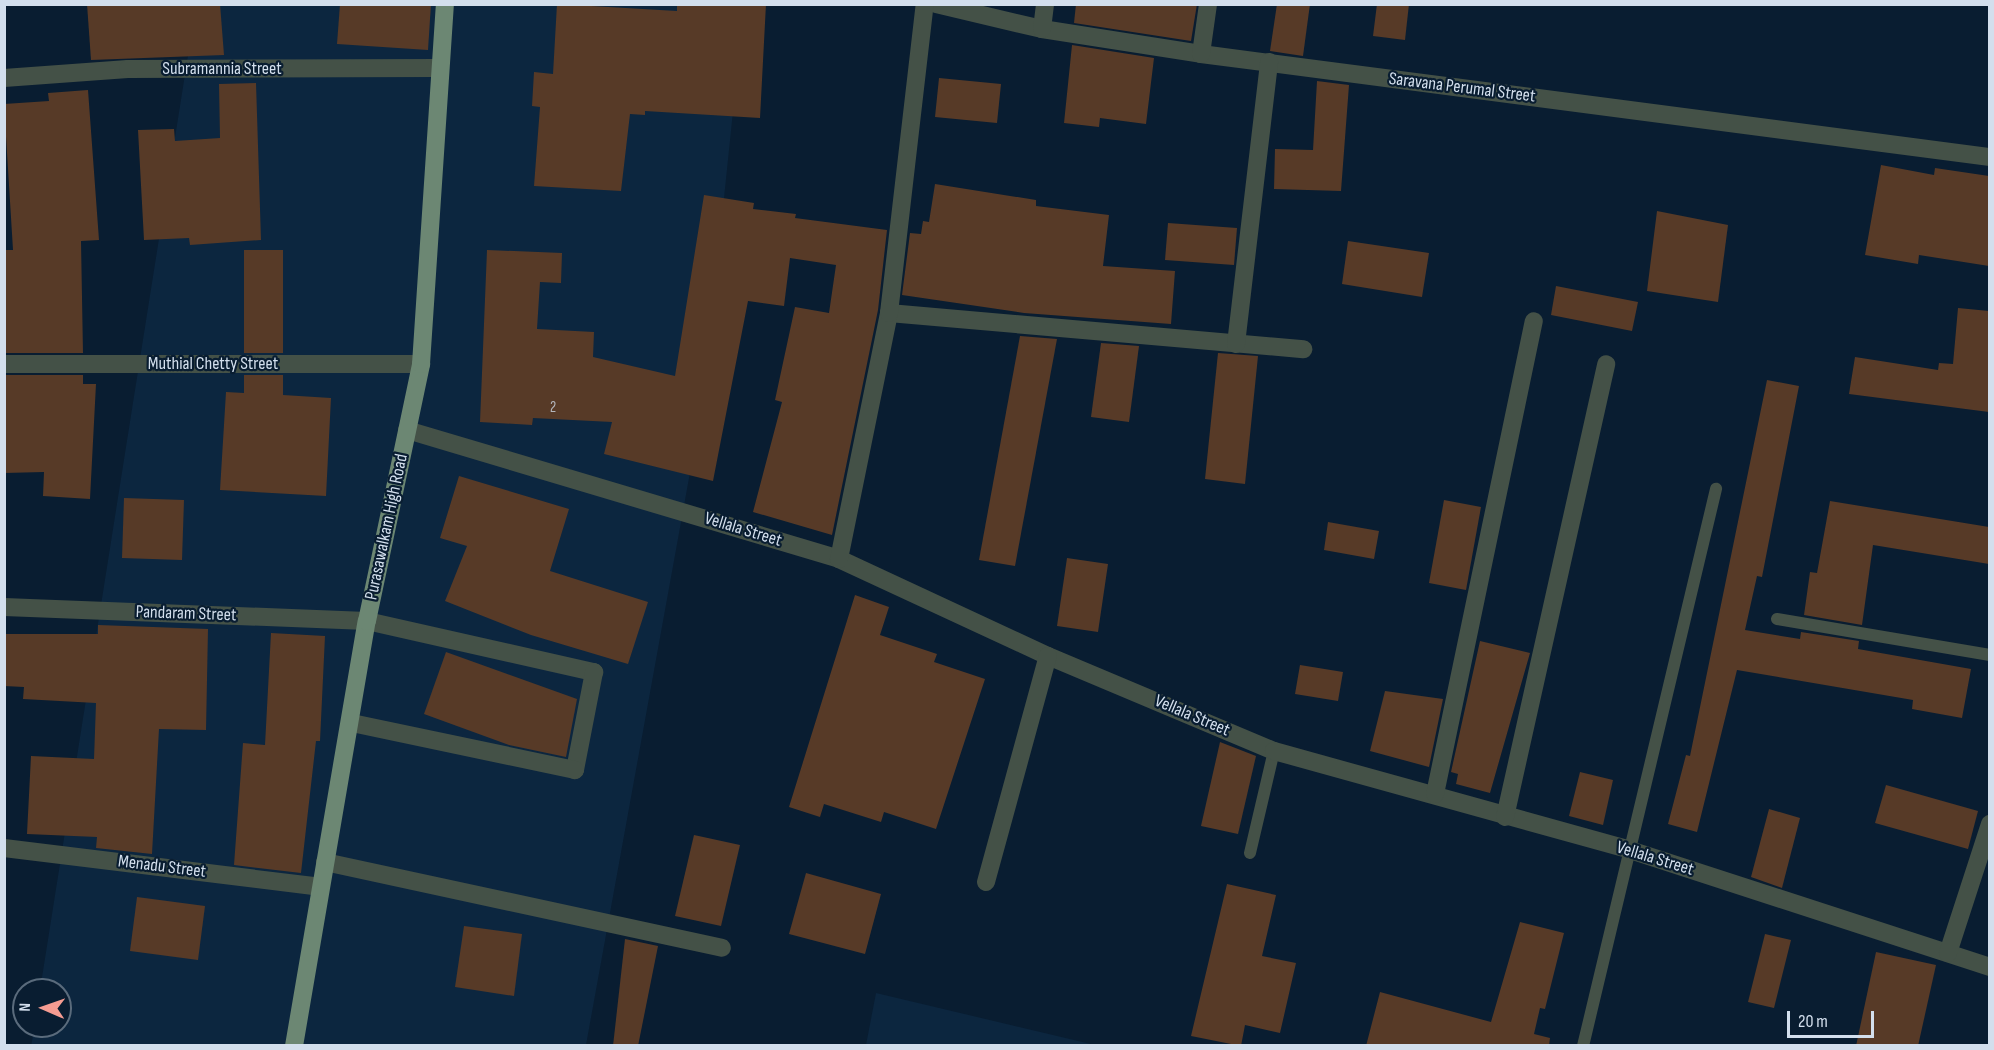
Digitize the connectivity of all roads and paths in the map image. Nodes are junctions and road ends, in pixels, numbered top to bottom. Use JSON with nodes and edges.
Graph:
{"nodes":[{"id":1,"x":445,"y":4,"type":"edge"},
{"id":2,"x":925,"y":4,"type":"edge"},
{"id":3,"x":936,"y":4,"type":"edge"},
{"id":4,"x":1045,"y":4,"type":"edge"},
{"id":5,"x":1208,"y":4,"type":"edge"},
{"id":6,"x":1042,"y":29,"type":"junction"},
{"id":7,"x":1201,"y":54,"type":"junction"},
{"id":8,"x":1269,"y":62,"type":"junction"},
{"id":9,"x":439,"y":68,"type":"junction"},
{"id":10,"x":4,"y":78,"type":"edge"},
{"id":11,"x":1989,"y":157,"type":"edge"},
{"id":12,"x":889,"y":313,"type":"junction"},
{"id":13,"x":1534,"y":321,"type":"dead end"},
{"id":14,"x":1236,"y":344,"type":"junction"},
{"id":15,"x":1303,"y":349,"type":"dead end"},
{"id":16,"x":4,"y":364,"type":"edge"},
{"id":17,"x":421,"y":364,"type":"junction"},
{"id":18,"x":1606,"y":364,"type":"dead end"},
{"id":19,"x":406,"y":430,"type":"junction"},
{"id":20,"x":1716,"y":489,"type":"dead end"},
{"id":21,"x":839,"y":559,"type":"junction"},
{"id":22,"x":4,"y":607,"type":"edge"},
{"id":23,"x":1777,"y":619,"type":"dead end"},
{"id":24,"x":368,"y":621,"type":"junction"},
{"id":25,"x":1989,"y":655,"type":"edge"},
{"id":26,"x":1048,"y":656,"type":"junction"},
{"id":27,"x":352,"y":723,"type":"junction"},
{"id":28,"x":1274,"y":751,"type":"junction"},
{"id":29,"x":1435,"y":794,"type":"junction"},
{"id":30,"x":1505,"y":817,"type":"junction"},
{"id":31,"x":1988,"y":835,"type":"edge"},
{"id":32,"x":4,"y":848,"type":"edge"},
{"id":33,"x":1630,"y":850,"type":"junction"},
{"id":34,"x":1250,"y":853,"type":"dead end"},
{"id":35,"x":325,"y":862,"type":"junction"},
{"id":36,"x":986,"y":882,"type":"dead end"},
{"id":37,"x":320,"y":887,"type":"junction"},
{"id":38,"x":722,"y":948,"type":"dead end"},
{"id":39,"x":1948,"y":953,"type":"junction"},
{"id":40,"x":1989,"y":967,"type":"edge"},
{"id":41,"x":294,"y":1046,"type":"edge"},
{"id":42,"x":1583,"y":1046,"type":"edge"}],
"edges":[{"from":1,"to":9,"type":"main road","name":"Purasawalkam High Road"},
{"from":2,"to":12,"type":"street"},
{"from":3,"to":6,"type":"street","name":"Saravana Perumal Street"},
{"from":4,"to":6,"type":"street"},
{"from":5,"to":7,"type":"street"},
{"from":6,"to":7,"type":"street","name":"Saravana Perumal Street"},
{"from":7,"to":8,"type":"street","name":"Saravana Perumal Street"},
{"from":8,"to":11,"type":"street","name":"Saravana Perumal Street"},
{"from":8,"to":14,"type":"street"},
{"from":9,"to":10,"type":"street","name":"Subramannia Street"},
{"from":9,"to":17,"type":"main road","name":"Purasawalkam High Road"},
{"from":12,"to":14,"type":"street"},
{"from":12,"to":21,"type":"street"},
{"from":13,"to":29,"type":"street"},
{"from":14,"to":15,"type":"street"},
{"from":16,"to":17,"type":"street","name":"Muthial Chetty Street"},
{"from":17,"to":19,"type":"main road","name":"Purasawalkam High Road"},
{"from":18,"to":30,"type":"street"},
{"from":19,"to":21,"type":"street","name":"Vellala Street"},
{"from":19,"to":24,"type":"main road","name":"Purasawalkam High Road"},
{"from":20,"to":33,"type":"lane"},
{"from":21,"to":26,"type":"street","name":"Vellala Street"},
{"from":22,"to":24,"type":"street","name":"Pandaram Street"},
{"from":23,"to":25,"type":"lane"},
{"from":24,"to":27,"type":"main road","name":"Purasawalkam High Road"},
{"from":24,"to":27,"type":"street","name":"Pandaram Street"},
{"from":26,"to":28,"type":"street","name":"Vellala Street"},
{"from":26,"to":36,"type":"street"},
{"from":27,"to":35,"type":"main road","name":"Purasawalkam High Road"},
{"from":28,"to":29,"type":"street","name":"Vellala Street"},
{"from":28,"to":34,"type":"lane"},
{"from":29,"to":30,"type":"street","name":"Vellala Street"},
{"from":30,"to":33,"type":"street","name":"Vellala Street"},
{"from":31,"to":39,"type":"street"},
{"from":32,"to":37,"type":"street","name":"Menadu Street"},
{"from":33,"to":39,"type":"street","name":"Vellala Street"},
{"from":33,"to":42,"type":"lane"},
{"from":35,"to":37,"type":"main road","name":"Purasawalkam High Road"},
{"from":35,"to":38,"type":"street"},
{"from":37,"to":41,"type":"main road","name":"Purasawalkam High Road"},
{"from":39,"to":40,"type":"street","name":"Vellala Street"}]}
